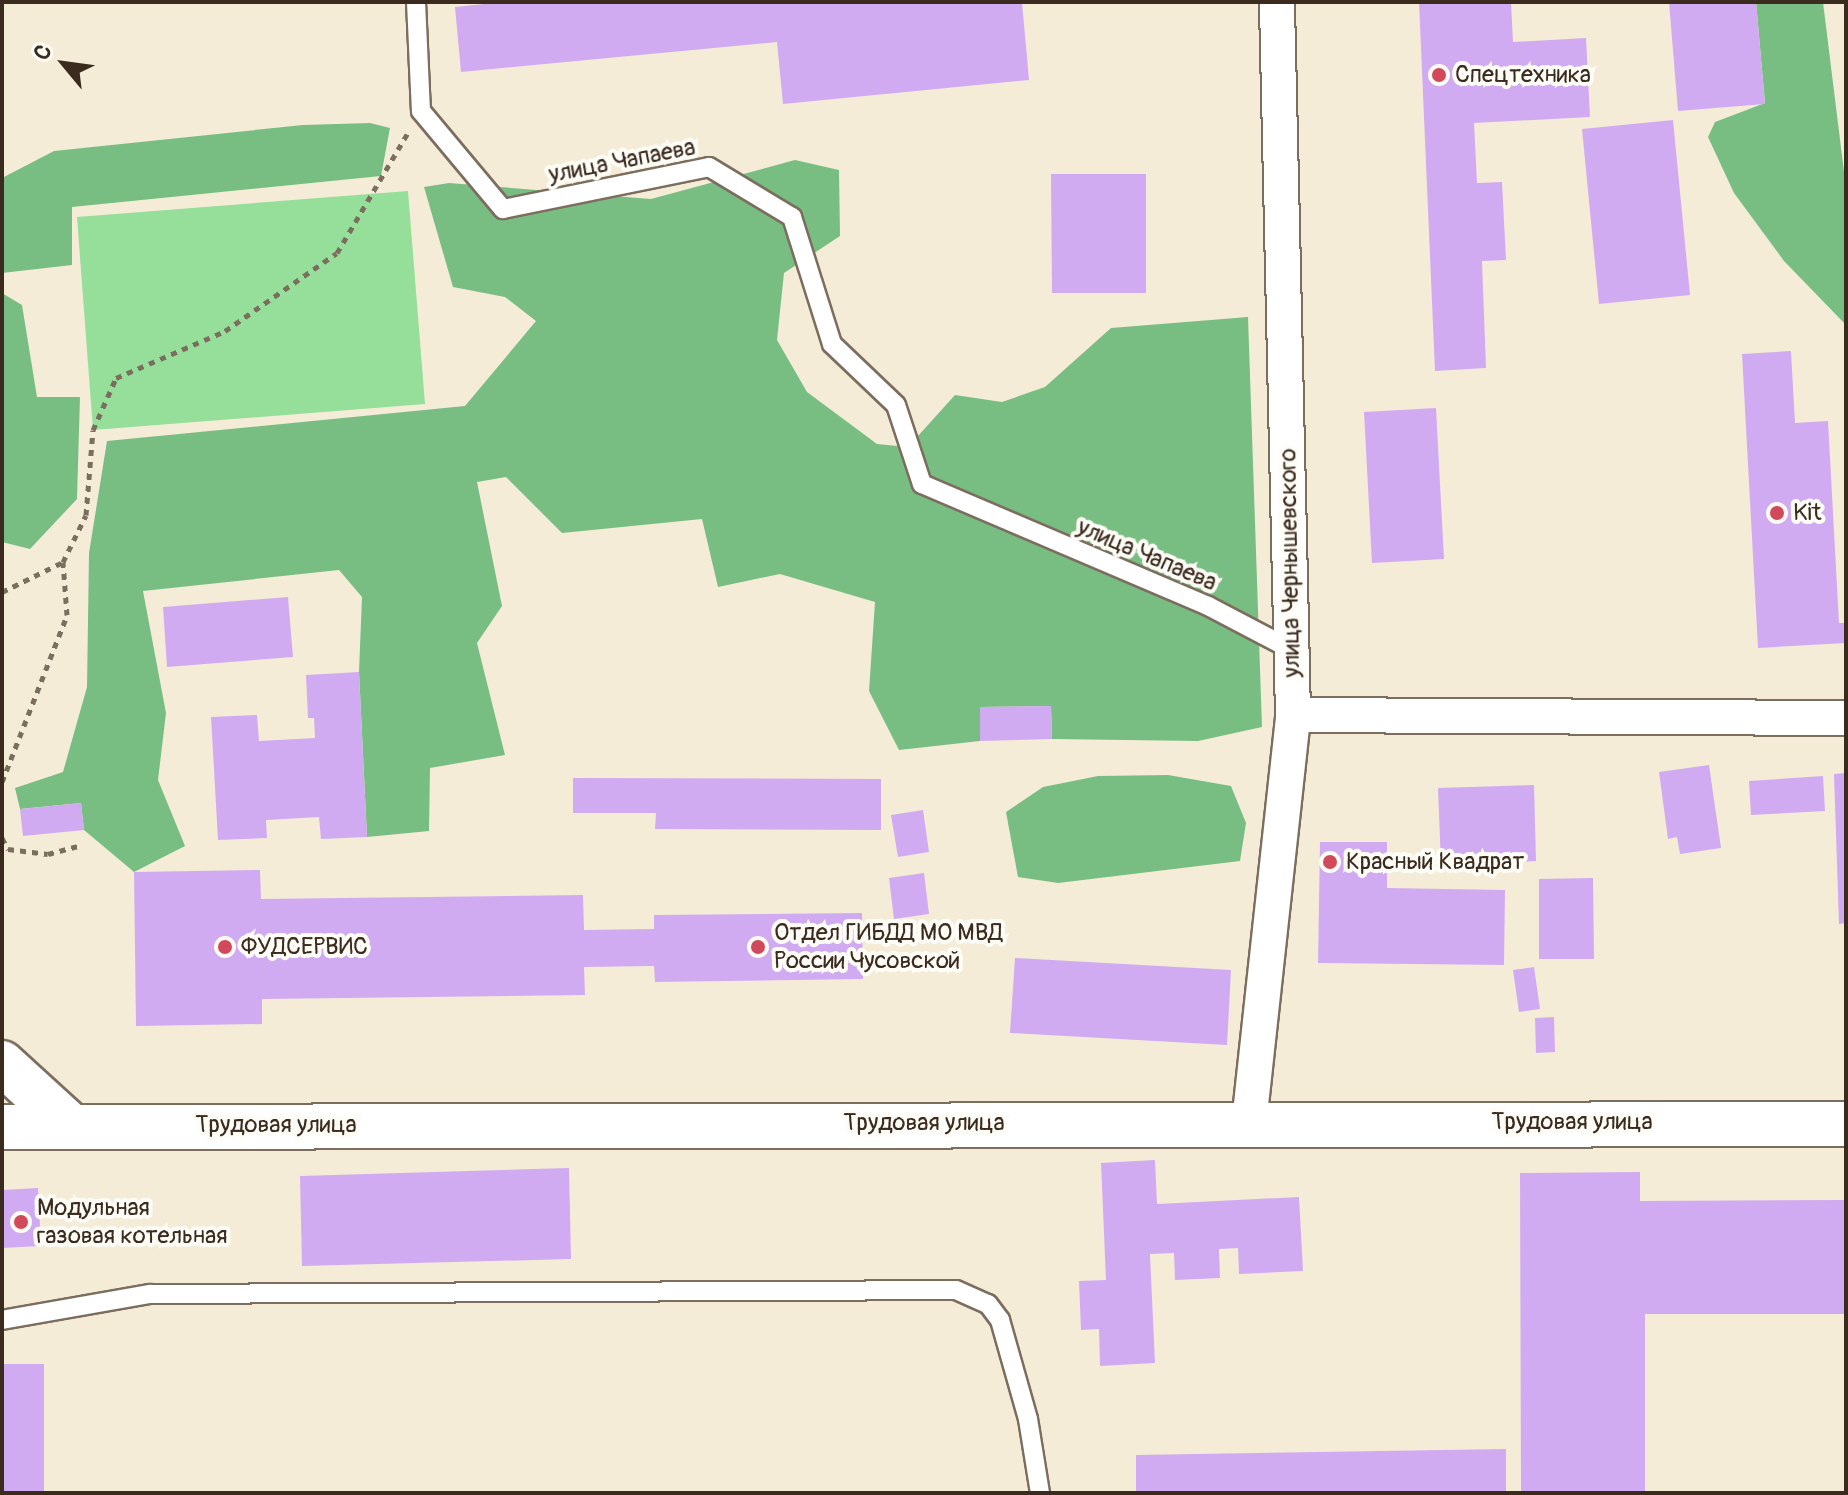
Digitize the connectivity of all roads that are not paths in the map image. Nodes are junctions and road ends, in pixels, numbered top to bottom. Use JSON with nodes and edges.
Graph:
{"nodes":[{"id":1,"x":416,"y":2,"type":"edge"},
{"id":2,"x":1277,"y":2,"type":"edge"},
{"id":3,"x":1292,"y":650,"type":"junction"},
{"id":4,"x":1293,"y":715,"type":"junction"},
{"id":5,"x":1846,"y":718,"type":"edge"},
{"id":6,"x":2,"y":1063,"type":"edge"},
{"id":7,"x":1249,"y":1123,"type":"junction"},
{"id":8,"x":1846,"y":1124,"type":"edge"},
{"id":9,"x":71,"y":1126,"type":"junction"},
{"id":10,"x":2,"y":1127,"type":"edge"},
{"id":11,"x":2,"y":1320,"type":"edge"},
{"id":12,"x":1040,"y":1493,"type":"edge"}],
"edges":[{"from":1,"to":3,"type":"lane","name":"улица Чапаева"},
{"from":2,"to":3,"type":"street","name":"улица Чернышевского"},
{"from":3,"to":4,"type":"street","name":"улица Чернышевского"},
{"from":4,"to":5,"type":"street"},
{"from":4,"to":7,"type":"street","name":"улица Чернышевского"},
{"from":6,"to":9,"type":"main road"},
{"from":7,"to":8,"type":"main road","name":"Трудовая улица"},
{"from":7,"to":9,"type":"main road","name":"Трудовая улица"},
{"from":9,"to":10,"type":"main road","name":"Трудовая улица"},
{"from":11,"to":12,"type":"lane"}]}
